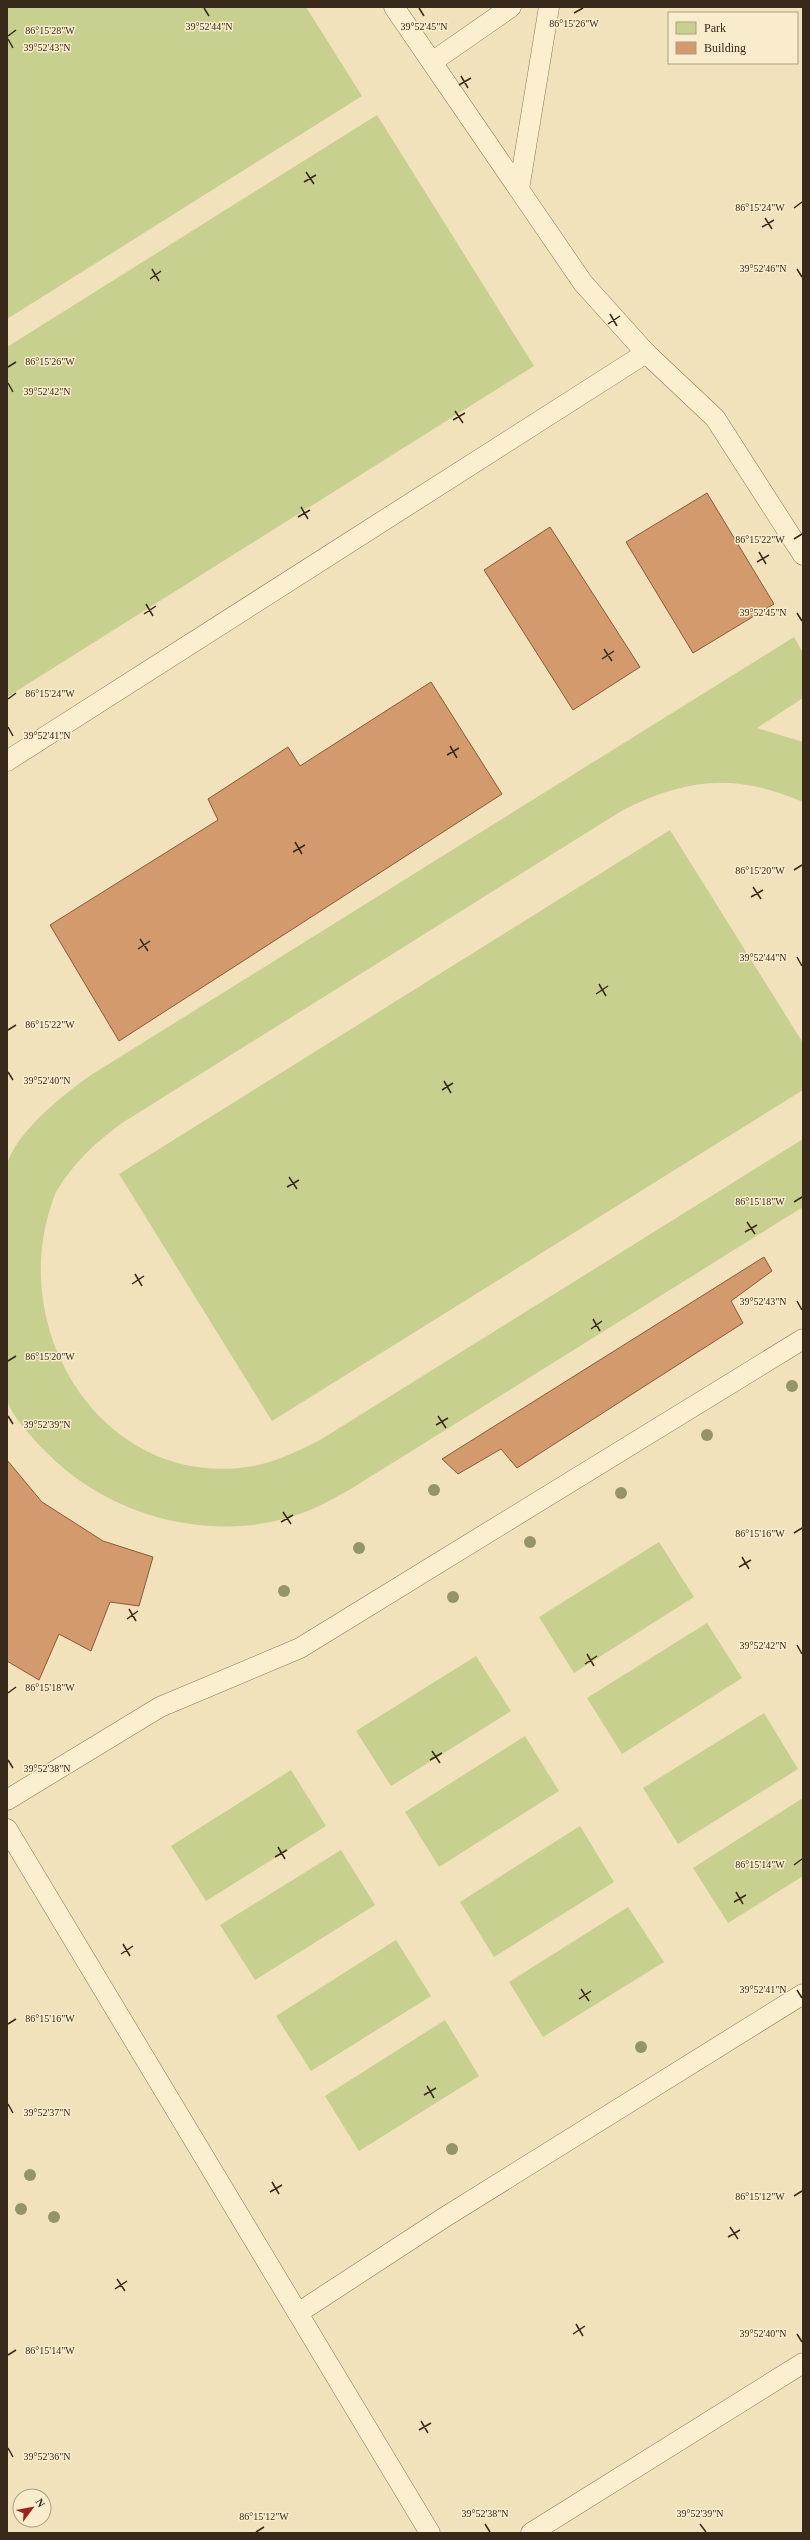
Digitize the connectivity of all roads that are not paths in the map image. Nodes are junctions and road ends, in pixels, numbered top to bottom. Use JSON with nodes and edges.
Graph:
{"nodes":[{"id":1,"x":394,"y":7,"type":"edge"},
{"id":2,"x":511,"y":7,"type":"edge"},
{"id":3,"x":549,"y":7,"type":"edge"},
{"id":4,"x":432,"y":62,"type":"junction"},
{"id":5,"x":519,"y":189,"type":"junction"},
{"id":6,"x":646,"y":353,"type":"junction"},
{"id":7,"x":803,"y":555,"type":"edge"},
{"id":8,"x":7,"y":761,"type":"edge"},
{"id":9,"x":803,"y":1339,"type":"edge"},
{"id":10,"x":7,"y":1800,"type":"edge"},
{"id":11,"x":7,"y":1829,"type":"edge"},
{"id":12,"x":803,"y":1994,"type":"edge"},
{"id":13,"x":298,"y":2313,"type":"junction"},
{"id":14,"x":803,"y":2363,"type":"edge"},
{"id":15,"x":430,"y":2533,"type":"edge"},
{"id":16,"x":531,"y":2533,"type":"edge"}],
"edges":[{"from":1,"to":4,"type":"lane"},
{"from":2,"to":4,"type":"lane"},
{"from":3,"to":5,"type":"lane"},
{"from":4,"to":5,"type":"lane"},
{"from":5,"to":6,"type":"lane"},
{"from":6,"to":7,"type":"lane"},
{"from":6,"to":8,"type":"lane"},
{"from":9,"to":10,"type":"lane"},
{"from":11,"to":13,"type":"lane"},
{"from":12,"to":13,"type":"lane"},
{"from":13,"to":15,"type":"lane"},
{"from":14,"to":16,"type":"lane"}]}
